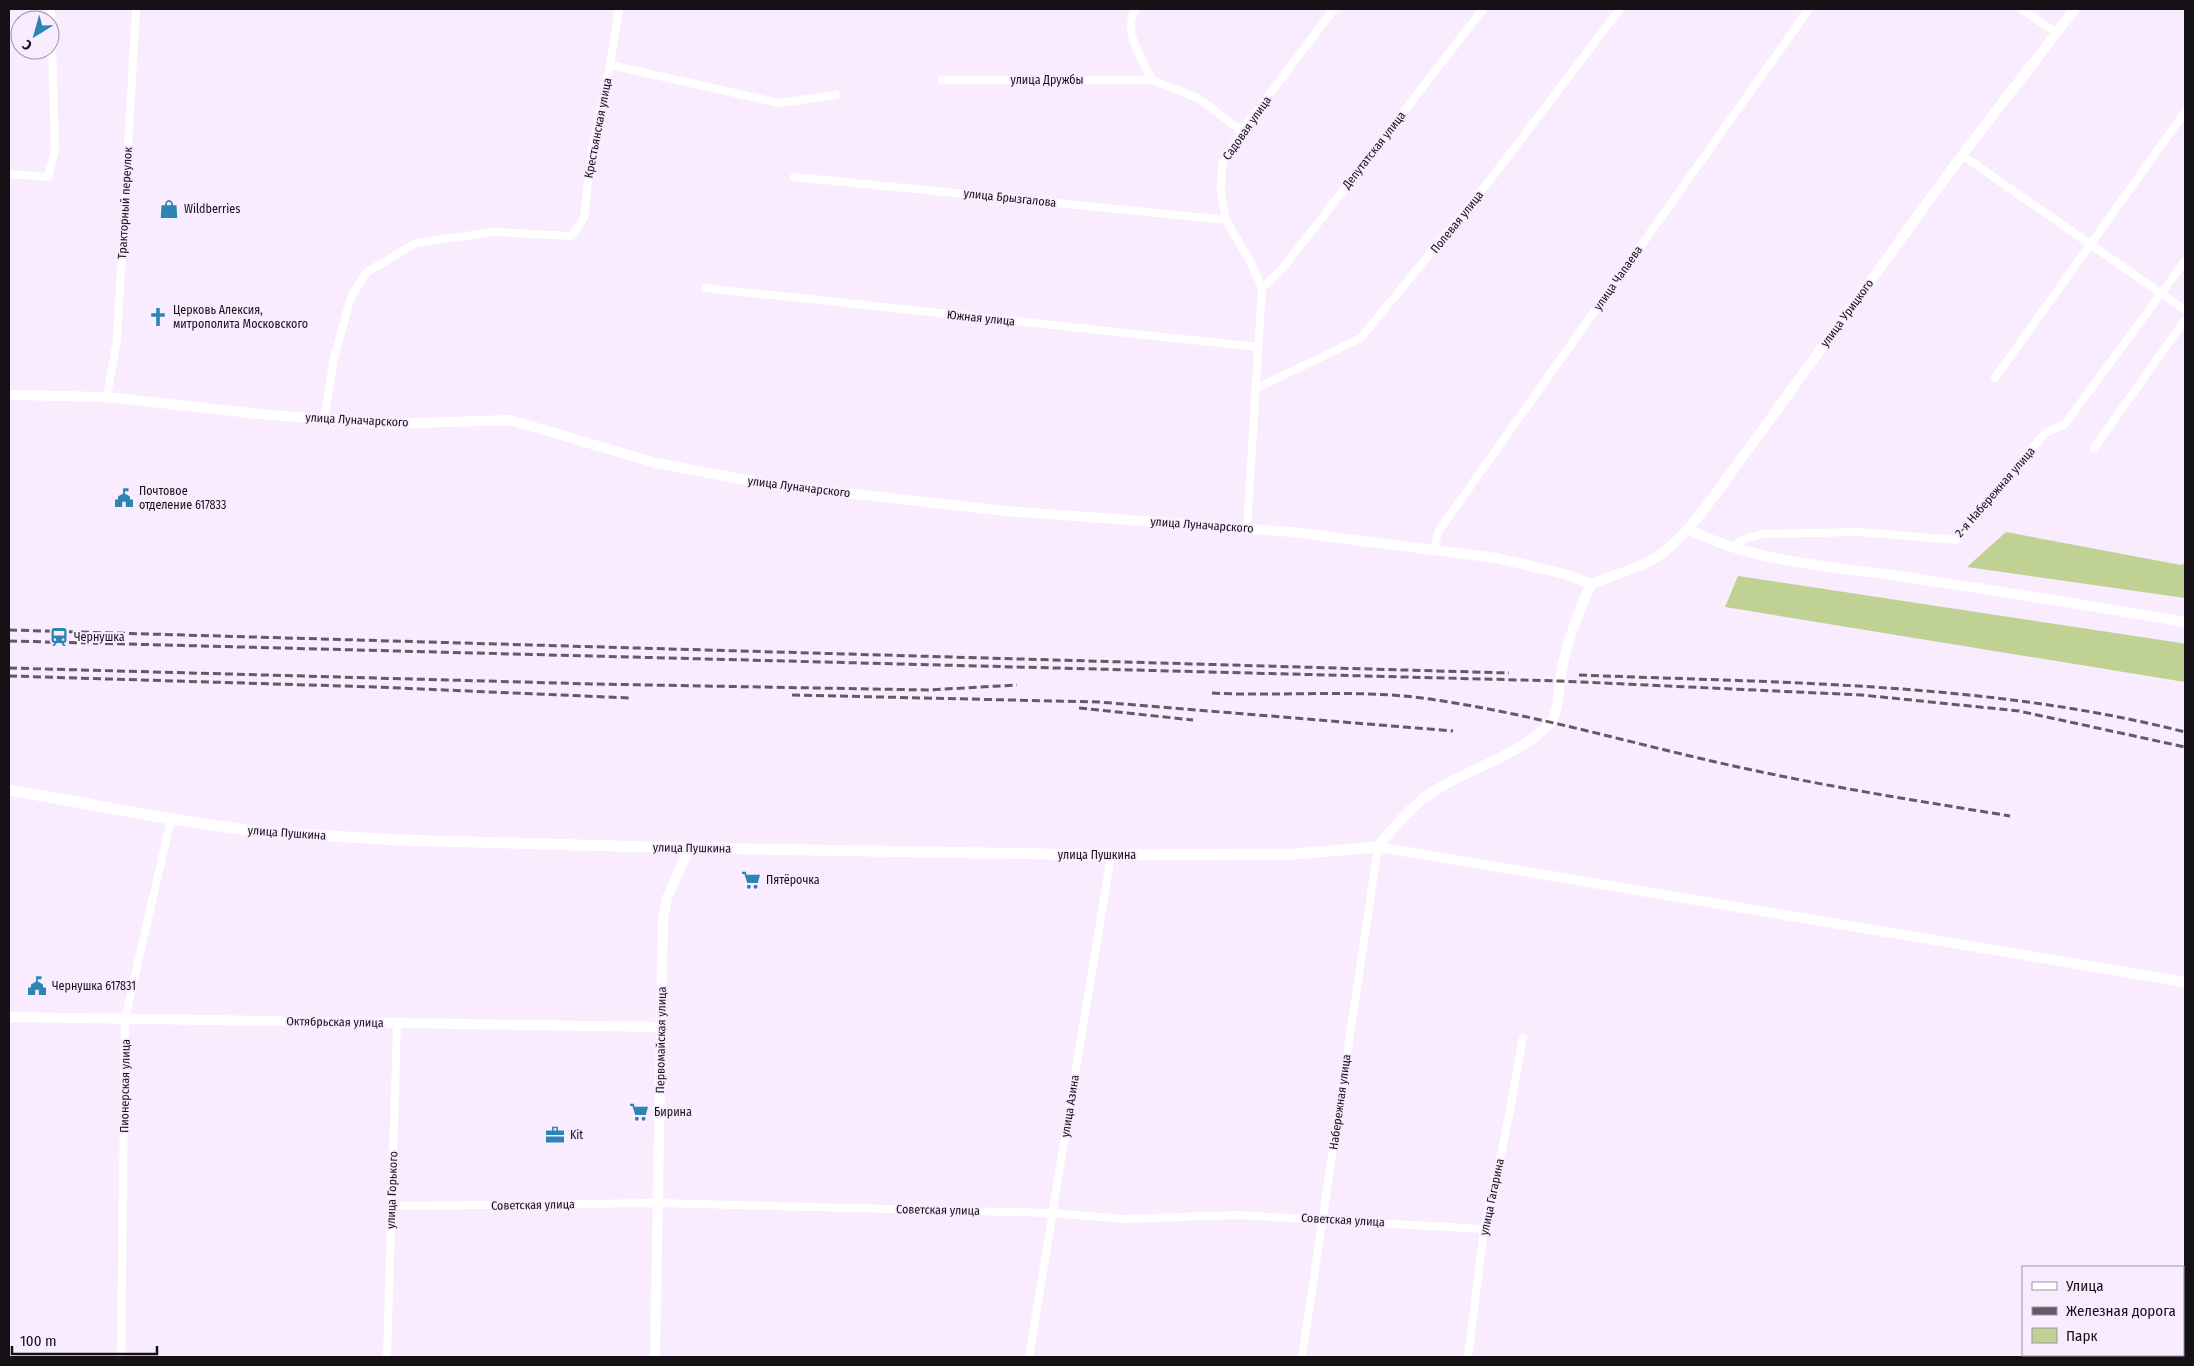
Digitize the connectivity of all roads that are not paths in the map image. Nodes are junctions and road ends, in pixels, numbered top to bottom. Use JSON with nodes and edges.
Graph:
{"nodes":[{"id":1,"x":51,"y":9,"type":"edge"},
{"id":2,"x":136,"y":9,"type":"edge"},
{"id":3,"x":619,"y":9,"type":"edge"},
{"id":4,"x":1136,"y":9,"type":"edge"},
{"id":5,"x":1334,"y":9,"type":"edge"},
{"id":6,"x":1483,"y":9,"type":"edge"},
{"id":7,"x":1620,"y":9,"type":"edge"},
{"id":8,"x":1809,"y":9,"type":"edge"},
{"id":9,"x":2021,"y":9,"type":"edge"},
{"id":10,"x":2075,"y":9,"type":"edge"},
{"id":11,"x":2057,"y":33,"type":"junction"},
{"id":12,"x":610,"y":65,"type":"junction"},
{"id":13,"x":942,"y":80,"type":"dead end"},
{"id":14,"x":1152,"y":80,"type":"junction"},
{"id":15,"x":836,"y":95,"type":"dead end"},
{"id":16,"x":2185,"y":112,"type":"edge"},
{"id":17,"x":1242,"y":131,"type":"junction"},
{"id":18,"x":1962,"y":155,"type":"junction"},
{"id":19,"x":9,"y":174,"type":"edge"},
{"id":20,"x":794,"y":177,"type":"dead end"},
{"id":21,"x":1226,"y":220,"type":"junction"},
{"id":22,"x":2090,"y":245,"type":"junction"},
{"id":23,"x":2185,"y":261,"type":"edge"},
{"id":24,"x":705,"y":288,"type":"dead end"},
{"id":25,"x":1262,"y":288,"type":"junction"},
{"id":26,"x":2162,"y":295,"type":"junction"},
{"id":27,"x":2185,"y":310,"type":"edge"},
{"id":28,"x":2185,"y":320,"type":"edge"},
{"id":29,"x":1258,"y":347,"type":"junction"},
{"id":30,"x":1995,"y":378,"type":"dead end"},
{"id":31,"x":1255,"y":389,"type":"junction"},
{"id":32,"x":9,"y":395,"type":"edge"},
{"id":33,"x":107,"y":397,"type":"junction"},
{"id":34,"x":324,"y":419,"type":"junction"},
{"id":35,"x":2094,"y":448,"type":"dead end"},
{"id":36,"x":1247,"y":528,"type":"junction"},
{"id":37,"x":1688,"y":529,"type":"junction"},
{"id":38,"x":1730,"y":548,"type":"junction"},
{"id":39,"x":1434,"y":550,"type":"junction"},
{"id":40,"x":1591,"y":584,"type":"junction"},
{"id":41,"x":2185,"y":622,"type":"edge"},
{"id":42,"x":9,"y":790,"type":"edge"},
{"id":43,"x":170,"y":819,"type":"junction"},
{"id":44,"x":1378,"y":847,"type":"junction"},
{"id":45,"x":689,"y":848,"type":"junction"},
{"id":46,"x":1111,"y":855,"type":"junction"},
{"id":47,"x":2185,"y":982,"type":"edge"},
{"id":48,"x":9,"y":1017,"type":"edge"},
{"id":49,"x":125,"y":1019,"type":"junction"},
{"id":50,"x":397,"y":1023,"type":"junction"},
{"id":51,"x":661,"y":1027,"type":"junction"},
{"id":52,"x":1523,"y":1038,"type":"dead end"},
{"id":53,"x":658,"y":1203,"type":"junction"},
{"id":54,"x":391,"y":1206,"type":"junction"},
{"id":55,"x":1052,"y":1213,"type":"junction"},
{"id":56,"x":1323,"y":1219,"type":"junction"},
{"id":57,"x":1484,"y":1229,"type":"junction"},
{"id":58,"x":121,"y":1357,"type":"edge"},
{"id":59,"x":387,"y":1357,"type":"edge"},
{"id":60,"x":655,"y":1357,"type":"edge"},
{"id":61,"x":1029,"y":1357,"type":"edge"},
{"id":62,"x":1302,"y":1357,"type":"edge"},
{"id":63,"x":1468,"y":1357,"type":"edge"}],
"edges":[{"from":1,"to":19,"type":"street"},
{"from":2,"to":33,"type":"street","name":"Тракторный переулок"},
{"from":3,"to":12,"type":"street","name":"Крестьянская улица"},
{"from":4,"to":14,"type":"street"},
{"from":5,"to":17,"type":"street","name":"Садовая улица"},
{"from":6,"to":25,"type":"street","name":"Депутатская улица"},
{"from":7,"to":31,"type":"street","name":"Полевая улица"},
{"from":8,"to":39,"type":"street","name":"улица Чапаева"},
{"from":9,"to":11,"type":"street"},
{"from":10,"to":11,"type":"street","name":"улица Урицкого"},
{"from":11,"to":18,"type":"street","name":"улица Урицкого"},
{"from":12,"to":15,"type":"street"},
{"from":12,"to":34,"type":"street","name":"Крестьянская улица"},
{"from":13,"to":14,"type":"street","name":"улица Дружбы"},
{"from":14,"to":17,"type":"street","name":"улица Дружбы"},
{"from":16,"to":22,"type":"street"},
{"from":17,"to":21,"type":"street","name":"Садовая улица"},
{"from":18,"to":22,"type":"street"},
{"from":18,"to":37,"type":"street","name":"улица Урицкого"},
{"from":20,"to":21,"type":"street","name":"улица Брызгалова"},
{"from":21,"to":25,"type":"street","name":"Садовая улица"},
{"from":22,"to":26,"type":"street"},
{"from":22,"to":30,"type":"street"},
{"from":23,"to":26,"type":"street","name":"2-я Набережная улица"},
{"from":24,"to":29,"type":"street","name":"Южная улица"},
{"from":25,"to":29,"type":"street"},
{"from":26,"to":27,"type":"street"},
{"from":26,"to":38,"type":"street","name":"2-я Набережная улица"},
{"from":28,"to":35,"type":"street"},
{"from":29,"to":31,"type":"street"},
{"from":31,"to":36,"type":"street"},
{"from":32,"to":33,"type":"street","name":"улица Луначарского"},
{"from":33,"to":34,"type":"street","name":"улица Луначарского"},
{"from":34,"to":36,"type":"street","name":"улица Луначарского"},
{"from":36,"to":39,"type":"street","name":"улица Луначарского"},
{"from":37,"to":38,"type":"street"},
{"from":37,"to":40,"type":"street","name":"улица Урицкого"},
{"from":38,"to":41,"type":"street"},
{"from":39,"to":40,"type":"street","name":"улица Луначарского"},
{"from":40,"to":44,"type":"street"},
{"from":42,"to":43,"type":"main road","name":"улица Пушкина"},
{"from":43,"to":45,"type":"main road","name":"улица Пушкина"},
{"from":43,"to":49,"type":"street","name":"Пионерская улица"},
{"from":44,"to":46,"type":"main road","name":"улица Пушкина"},
{"from":44,"to":47,"type":"street"},
{"from":44,"to":56,"type":"street","name":"Набережная улица"},
{"from":45,"to":46,"type":"main road","name":"улица Пушкина"},
{"from":45,"to":51,"type":"street","name":"Первомайская улица"},
{"from":46,"to":55,"type":"street","name":"улица Азина"},
{"from":48,"to":49,"type":"street","name":"Октябрьская улица"},
{"from":49,"to":50,"type":"street","name":"Октябрьская улица"},
{"from":49,"to":58,"type":"street","name":"Пионерская улица"},
{"from":50,"to":51,"type":"street","name":"Октябрьская улица"},
{"from":50,"to":54,"type":"street","name":"улица Горького"},
{"from":51,"to":53,"type":"street","name":"Первомайская улица"},
{"from":52,"to":57,"type":"street","name":"улица Гагарина"},
{"from":53,"to":54,"type":"street","name":"Советская улица"},
{"from":53,"to":55,"type":"street","name":"Советская улица"},
{"from":53,"to":60,"type":"street","name":"Первомайская улица"},
{"from":54,"to":59,"type":"street","name":"улица Горького"},
{"from":55,"to":56,"type":"street","name":"Советская улица"},
{"from":55,"to":61,"type":"street","name":"улица Азина"},
{"from":56,"to":57,"type":"street","name":"Советская улица"},
{"from":56,"to":62,"type":"street","name":"Набережная улица"},
{"from":57,"to":63,"type":"street","name":"улица Гагарина"}]}
